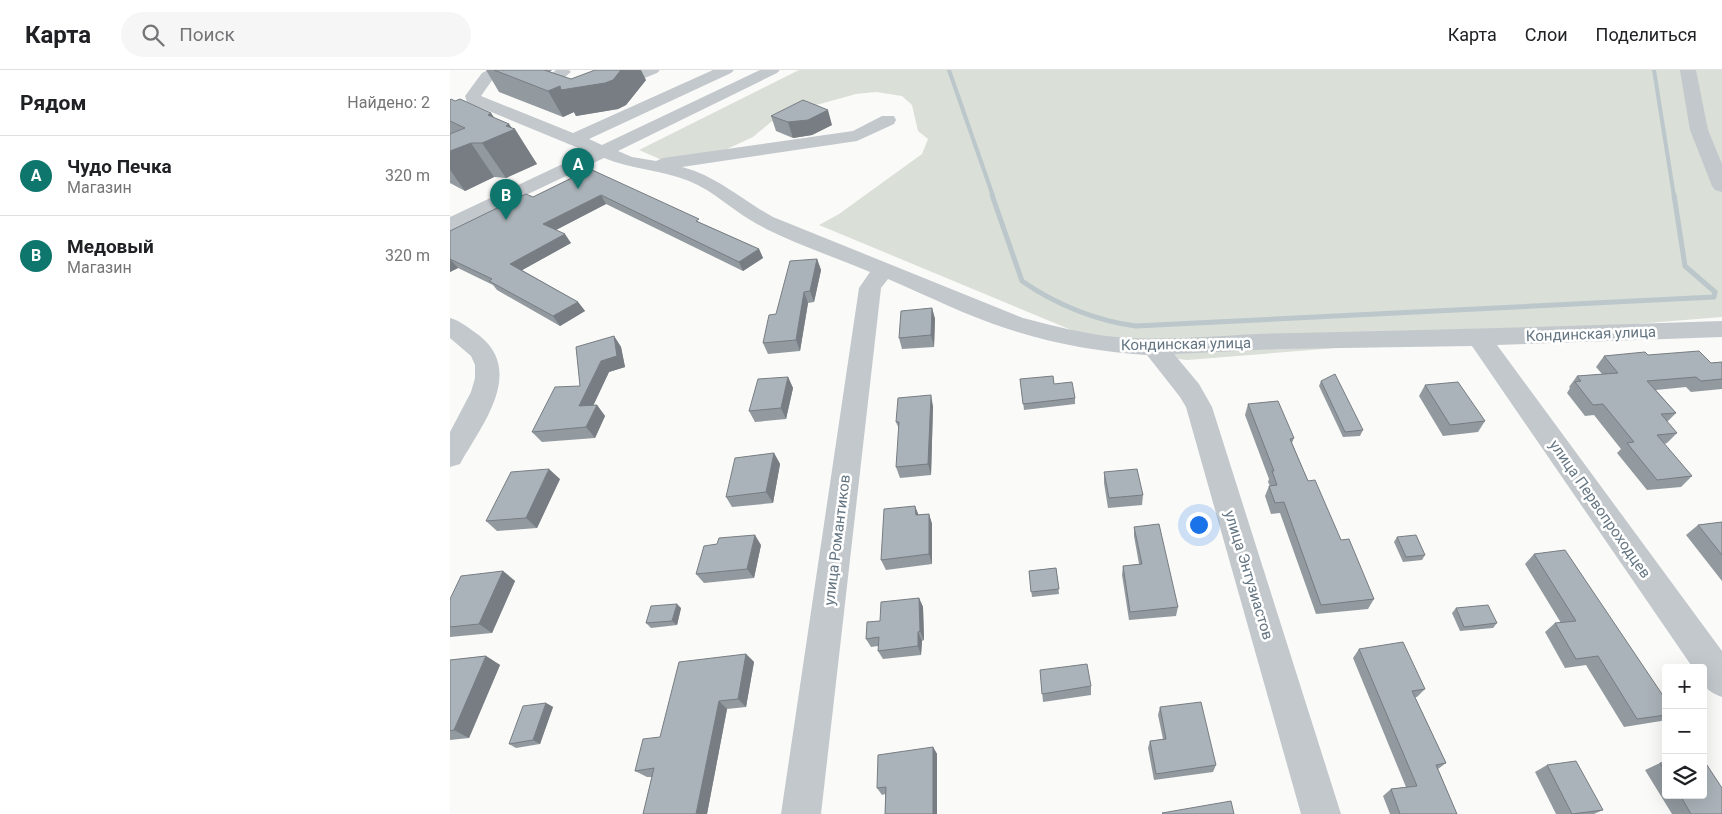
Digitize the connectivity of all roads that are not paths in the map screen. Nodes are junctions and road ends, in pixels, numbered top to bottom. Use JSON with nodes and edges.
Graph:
{"nodes":[{"id":1,"x":502,"y":70,"type":"edge"},
{"id":2,"x":726,"y":70,"type":"edge"},
{"id":3,"x":772,"y":70,"type":"edge"},
{"id":4,"x":1688,"y":70,"type":"edge"},
{"id":5,"x":563,"y":72,"type":"dead end"},
{"id":6,"x":659,"y":75,"type":"edge"},
{"id":7,"x":690,"y":86,"type":"junction"},
{"id":8,"x":888,"y":120,"type":"dead end"},
{"id":9,"x":568,"y":148,"type":"junction"},
{"id":10,"x":603,"y":152,"type":"junction"},
{"id":11,"x":580,"y":163,"type":"junction"},
{"id":12,"x":652,"y":166,"type":"junction"},
{"id":13,"x":1722,"y":186,"type":"edge"},
{"id":14,"x":450,"y":225,"type":"edge"},
{"id":15,"x":884,"y":270,"type":"junction"},
{"id":16,"x":450,"y":326,"type":"edge"},
{"id":17,"x":1722,"y":329,"type":"edge"},
{"id":18,"x":1479,"y":338,"type":"junction"},
{"id":19,"x":1154,"y":347,"type":"junction"},
{"id":20,"x":450,"y":456,"type":"edge"},
{"id":21,"x":1722,"y":680,"type":"edge"},
{"id":22,"x":802,"y":814,"type":"edge"},
{"id":23,"x":1321,"y":814,"type":"edge"}],
"edges":[{"from":1,"to":9,"type":"street","name":"Кондинская улица"},
{"from":2,"to":7,"type":"street"},
{"from":3,"to":10,"type":"street"},
{"from":4,"to":13,"type":"street"},
{"from":5,"to":6,"type":"street"},
{"from":6,"to":7,"type":"street"},
{"from":7,"to":9,"type":"street"},
{"from":8,"to":12,"type":"street"},
{"from":9,"to":10,"type":"street","name":"Кондинская улица"},
{"from":9,"to":11,"type":"street"},
{"from":10,"to":11,"type":"street"},
{"from":10,"to":12,"type":"street","name":"Кондинская улица"},
{"from":11,"to":14,"type":"street"},
{"from":12,"to":15,"type":"street","name":"Кондинская улица"},
{"from":15,"to":19,"type":"street","name":"Кондинская улица"},
{"from":15,"to":22,"type":"street","name":"улица Романтиков"},
{"from":16,"to":20,"type":"street"},
{"from":17,"to":18,"type":"street","name":"Кондинская улица"},
{"from":18,"to":19,"type":"street","name":"Кондинская улица"},
{"from":18,"to":21,"type":"street","name":"улица Первопроходцев"},
{"from":19,"to":23,"type":"street","name":"улица Энтузиастов"}]}
